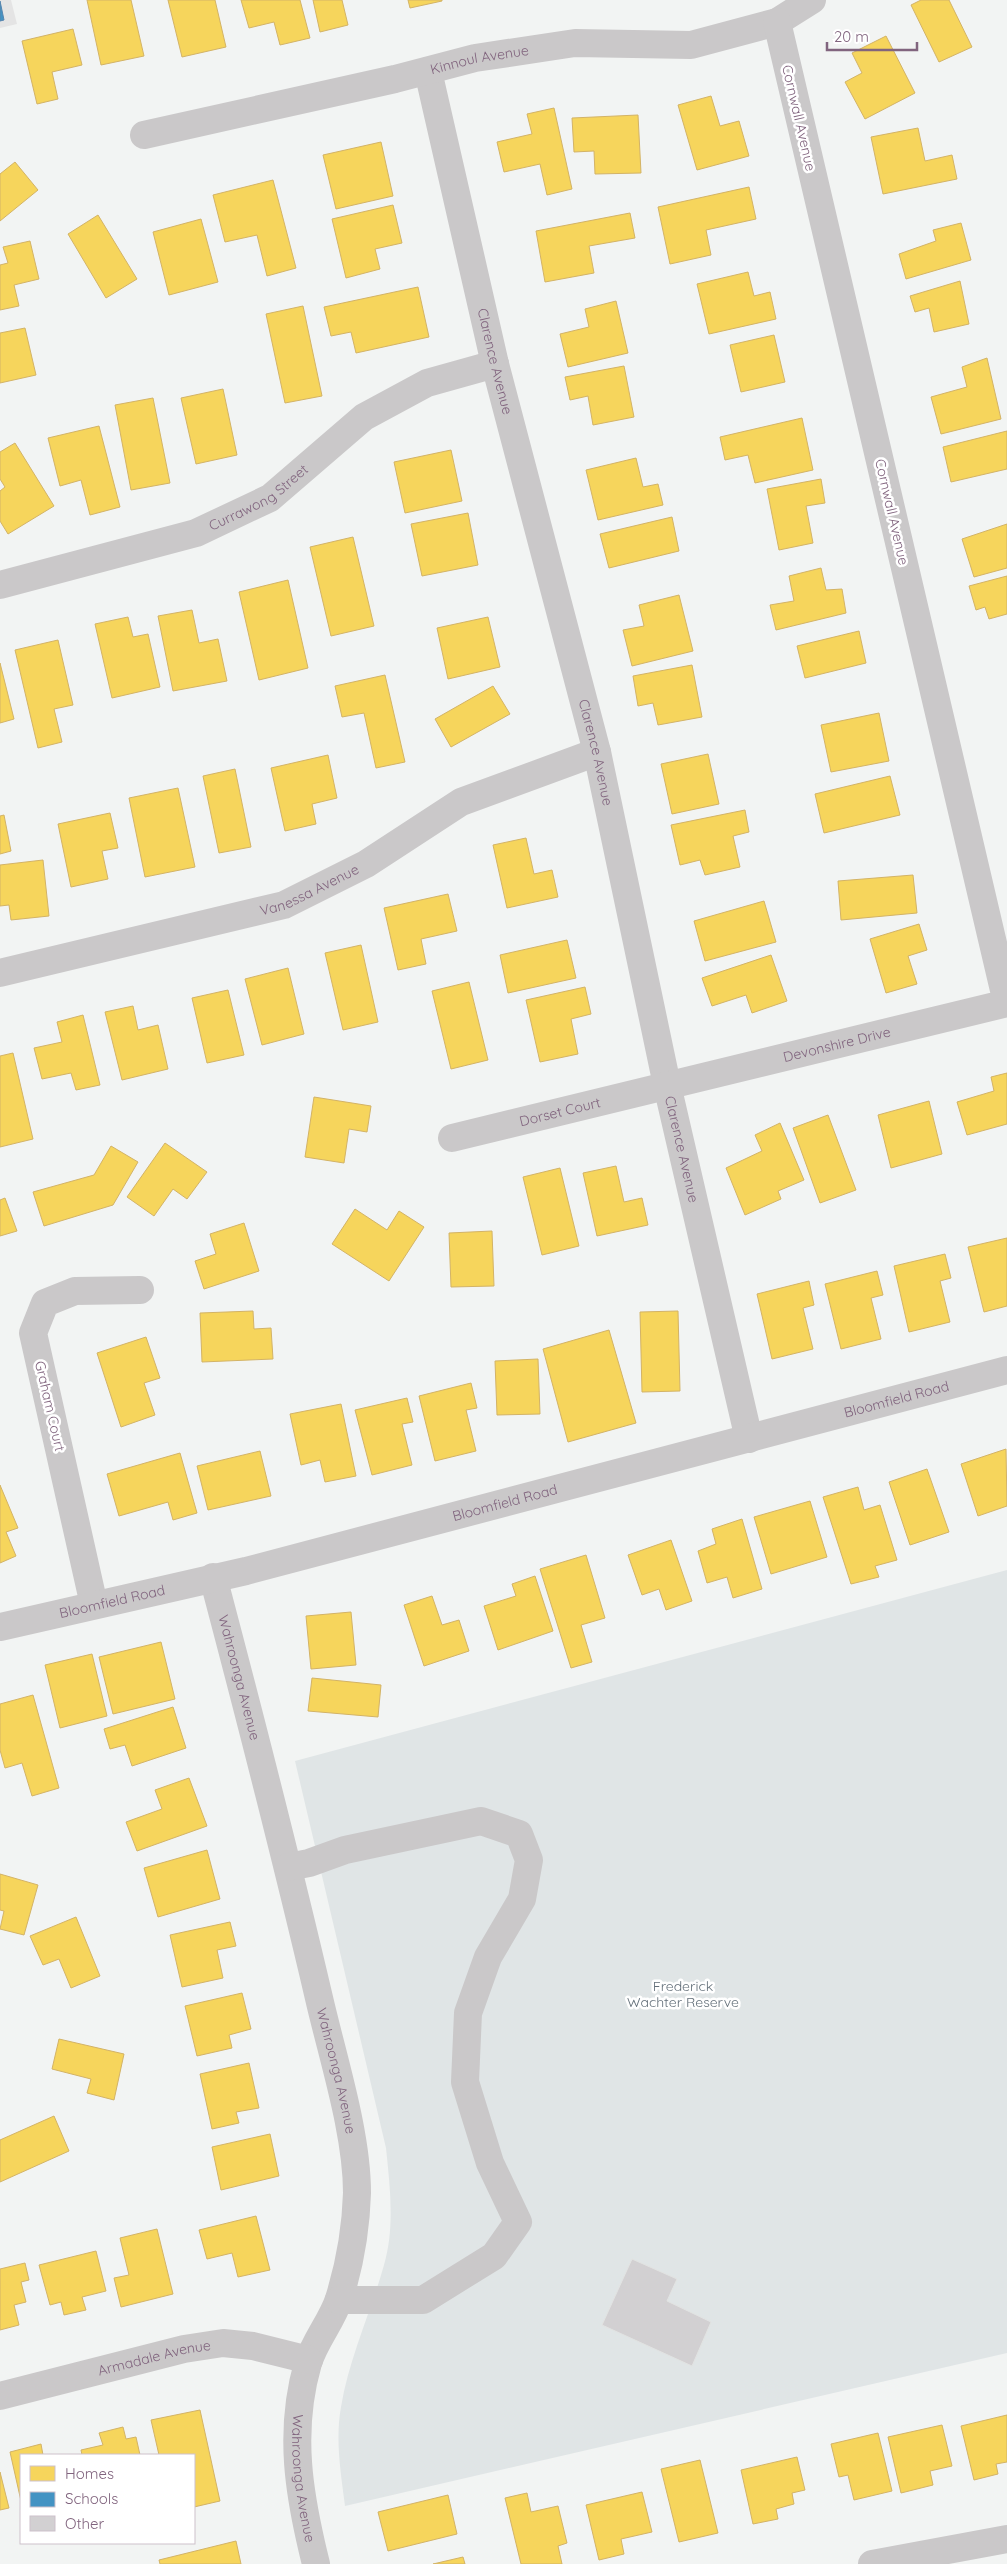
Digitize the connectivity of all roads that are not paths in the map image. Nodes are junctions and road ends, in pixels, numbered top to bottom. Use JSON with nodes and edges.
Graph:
{"nodes":[{"id":1,"x":812,"y":0,"type":"edge"},
{"id":2,"x":777,"y":22,"type":"junction"},
{"id":3,"x":428,"y":71,"type":"junction"},
{"id":4,"x":144,"y":135,"type":"dead end"},
{"id":5,"x":495,"y":364,"type":"junction"},
{"id":6,"x":0,"y":584,"type":"edge"},
{"id":7,"x":597,"y":752,"type":"junction"},
{"id":8,"x":0,"y":973,"type":"edge"},
{"id":9,"x":1007,"y":1002,"type":"edge"},
{"id":10,"x":667,"y":1085,"type":"junction"},
{"id":11,"x":452,"y":1138,"type":"dead end"},
{"id":12,"x":140,"y":1290,"type":"dead end"},
{"id":13,"x":1007,"y":1370,"type":"edge"},
{"id":14,"x":749,"y":1439,"type":"junction"},
{"id":15,"x":213,"y":1578,"type":"junction"},
{"id":16,"x":94,"y":1605,"type":"junction"},
{"id":17,"x":0,"y":1626,"type":"edge"},
{"id":18,"x":288,"y":1867,"type":"junction"},
{"id":19,"x":339,"y":2300,"type":"junction"},
{"id":20,"x":309,"y":2360,"type":"junction"},
{"id":21,"x":0,"y":2396,"type":"edge"},
{"id":22,"x":1007,"y":2539,"type":"edge"},
{"id":23,"x":316,"y":2564,"type":"edge"},
{"id":24,"x":872,"y":2564,"type":"edge"}],
"edges":[{"from":1,"to":2,"type":"street","name":"Kinnoul Avenue"},
{"from":2,"to":3,"type":"street","name":"Kinnoul Avenue"},
{"from":2,"to":9,"type":"street","name":"Cornwall Avenue"},
{"from":3,"to":4,"type":"street","name":"Kinnoul Avenue"},
{"from":3,"to":5,"type":"street","name":"Clarence Avenue"},
{"from":5,"to":6,"type":"street","name":"Currawong Street"},
{"from":5,"to":7,"type":"street","name":"Clarence Avenue"},
{"from":7,"to":8,"type":"street","name":"Vanessa Avenue"},
{"from":7,"to":10,"type":"street","name":"Clarence Avenue"},
{"from":9,"to":10,"type":"street","name":"Devonshire Drive"},
{"from":10,"to":11,"type":"street","name":"Dorset Court"},
{"from":10,"to":14,"type":"street","name":"Clarence Avenue"},
{"from":12,"to":16,"type":"street","name":"Graham Court"},
{"from":13,"to":14,"type":"street","name":"Bloomfield Road"},
{"from":14,"to":15,"type":"street","name":"Bloomfield Road"},
{"from":15,"to":16,"type":"street","name":"Bloomfield Road"},
{"from":15,"to":18,"type":"street","name":"Wahroonga Avenue"},
{"from":16,"to":17,"type":"street","name":"Bloomfield Road"},
{"from":18,"to":19,"type":"street","name":"Wahroonga Avenue"},
{"from":18,"to":19,"type":"street"},
{"from":19,"to":20,"type":"street","name":"Wahroonga Avenue"},
{"from":20,"to":21,"type":"street","name":"Armadale Avenue"},
{"from":20,"to":23,"type":"street","name":"Wahroonga Avenue"},
{"from":22,"to":24,"type":"street"}]}
